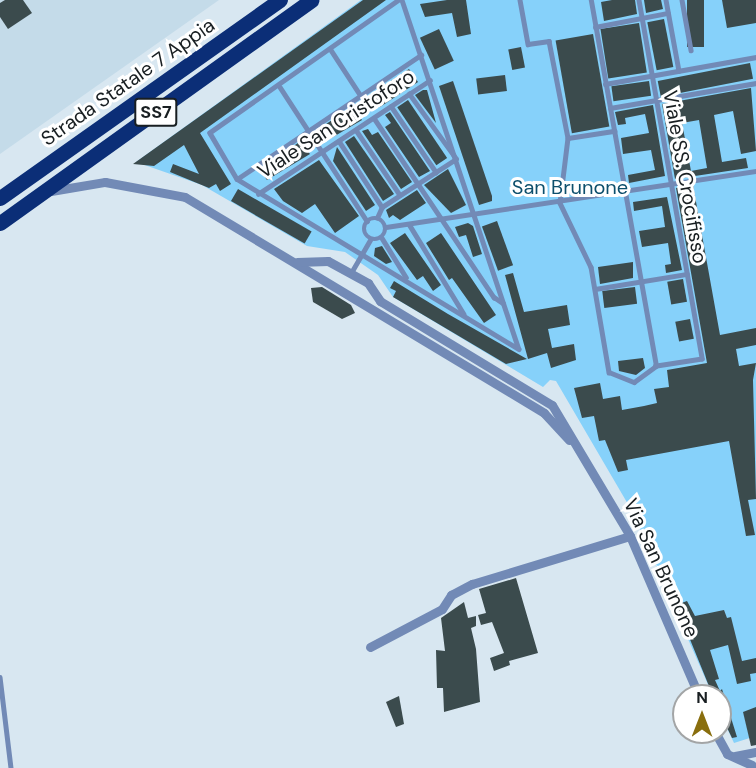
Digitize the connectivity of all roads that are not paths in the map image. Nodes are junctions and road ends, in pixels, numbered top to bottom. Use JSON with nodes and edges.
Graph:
{"nodes":[{"id":1,"x":280,"y":0,"type":"edge"},
{"id":2,"x":311,"y":0,"type":"edge"},
{"id":3,"x":400,"y":0,"type":"edge"},
{"id":4,"x":520,"y":0,"type":"edge"},
{"id":5,"x":591,"y":0,"type":"edge"},
{"id":6,"x":639,"y":0,"type":"edge"},
{"id":7,"x":666,"y":0,"type":"edge"},
{"id":8,"x":682,"y":0,"type":"edge"},
{"id":9,"x":668,"y":13,"type":"junction"},
{"id":10,"x":642,"y":18,"type":"junction"},
{"id":11,"x":595,"y":27,"type":"junction"},
{"id":12,"x":331,"y":50,"type":"junction"},
{"id":13,"x":692,"y":50,"type":"dead end"},
{"id":14,"x":421,"y":55,"type":"junction"},
{"id":15,"x":755,"y":58,"type":"edge"},
{"id":16,"x":756,"y":65,"type":"edge"},
{"id":17,"x":679,"y":71,"type":"junction"},
{"id":18,"x":653,"y":75,"type":"junction"},
{"id":19,"x":430,"y":80,"type":"junction"},
{"id":20,"x":756,"y":83,"type":"edge"},
{"id":21,"x":605,"y":84,"type":"junction"},
{"id":22,"x":280,"y":87,"type":"junction"},
{"id":23,"x":409,"y":94,"type":"junction"},
{"id":24,"x":361,"y":96,"type":"junction"},
{"id":25,"x":657,"y":100,"type":"junction"},
{"id":26,"x":391,"y":106,"type":"junction"},
{"id":27,"x":610,"y":108,"type":"junction"},
{"id":28,"x":374,"y":118,"type":"junction"},
{"id":29,"x":356,"y":130,"type":"junction"},
{"id":30,"x":308,"y":131,"type":"junction"},
{"id":31,"x":614,"y":131,"type":"junction"},
{"id":32,"x":568,"y":138,"type":"junction"},
{"id":33,"x":339,"y":141,"type":"junction"},
{"id":34,"x":321,"y":152,"type":"junction"},
{"id":35,"x":456,"y":159,"type":"junction"},
{"id":36,"x":756,"y":171,"type":"edge"},
{"id":37,"x":436,"y":172,"type":"junction"},
{"id":38,"x":237,"y":179,"type":"junction"},
{"id":39,"x":418,"y":184,"type":"junction"},
{"id":40,"x":671,"y":186,"type":"junction"},
{"id":41,"x":42,"y":193,"type":"junction"},
{"id":42,"x":258,"y":194,"type":"junction"},
{"id":43,"x":625,"y":194,"type":"junction"},
{"id":44,"x":400,"y":195,"type":"junction"},
{"id":45,"x":0,"y":198,"type":"edge"},
{"id":46,"x":560,"y":203,"type":"junction"},
{"id":47,"x":382,"y":207,"type":"junction"},
{"id":48,"x":475,"y":215,"type":"junction"},
{"id":49,"x":376,"y":218,"type":"junction"},
{"id":50,"x":442,"y":220,"type":"junction"},
{"id":51,"x":367,"y":222,"type":"junction"},
{"id":52,"x":0,"y":223,"type":"edge"},
{"id":53,"x":409,"y":224,"type":"junction"},
{"id":54,"x":386,"y":228,"type":"junction"},
{"id":55,"x":382,"y":238,"type":"junction"},
{"id":56,"x":370,"y":240,"type":"junction"},
{"id":57,"x":363,"y":253,"type":"junction"},
{"id":58,"x":297,"y":262,"type":"junction"},
{"id":59,"x":351,"y":273,"type":"junction"},
{"id":60,"x":687,"y":274,"type":"junction"},
{"id":61,"x":407,"y":279,"type":"junction"},
{"id":62,"x":641,"y":282,"type":"junction"},
{"id":63,"x":595,"y":288,"type":"junction"},
{"id":64,"x":503,"y":303,"type":"junction"},
{"id":65,"x":466,"y":317,"type":"junction"},
{"id":66,"x":656,"y":366,"type":"junction"},
{"id":67,"x":585,"y":457,"type":"junction"},
{"id":68,"x":630,"y":536,"type":"junction"},
{"id":69,"x":370,"y":646,"type":"dead end"},
{"id":70,"x":0,"y":677,"type":"edge"},
{"id":71,"x":694,"y":684,"type":"edge"},
{"id":72,"x":720,"y":744,"type":"edge"},
{"id":73,"x":756,"y":752,"type":"edge"},
{"id":74,"x":734,"y":757,"type":"junction"},
{"id":75,"x":754,"y":766,"type":"edge"},
{"id":76,"x":11,"y":768,"type":"edge"},
{"id":77,"x":740,"y":768,"type":"edge"}],
"edges":[{"from":1,"to":45,"type":"highway","name":"Strada Statale 7 Appia","number":"SS7"},
{"from":2,"to":41,"type":"highway","name":"Strada Statale 7 Appia","number":"SS7"},
{"from":3,"to":12,"type":"lane"},
{"from":3,"to":14,"type":"lane"},
{"from":4,"to":32,"type":"lane"},
{"from":5,"to":11,"type":"lane"},
{"from":6,"to":10,"type":"lane","name":"Viale SS. Crocifisso"},
{"from":7,"to":9,"type":"lane"},
{"from":8,"to":13,"type":"lane"},
{"from":9,"to":10,"type":"lane"},
{"from":9,"to":17,"type":"lane"},
{"from":10,"to":11,"type":"lane"},
{"from":10,"to":18,"type":"lane","name":"Viale SS. Crocifisso"},
{"from":11,"to":21,"type":"lane"},
{"from":12,"to":22,"type":"lane"},
{"from":12,"to":24,"type":"lane"},
{"from":14,"to":19,"type":"lane"},
{"from":14,"to":24,"type":"lane"},
{"from":15,"to":16,"type":"lane"},
{"from":15,"to":17,"type":"lane"},
{"from":17,"to":18,"type":"lane"},
{"from":18,"to":21,"type":"lane"},
{"from":18,"to":25,"type":"lane","name":"Viale SS. Crocifisso"},
{"from":19,"to":23,"type":"lane","name":"Viale San Cristoforo"},
{"from":19,"to":35,"type":"lane"},
{"from":20,"to":25,"type":"lane"},
{"from":21,"to":27,"type":"lane"},
{"from":22,"to":30,"type":"lane"},
{"from":22,"to":38,"type":"lane"},
{"from":23,"to":26,"type":"lane","name":"Viale San Cristoforo"},
{"from":23,"to":35,"type":"lane"},
{"from":24,"to":30,"type":"lane"},
{"from":25,"to":27,"type":"lane"},
{"from":25,"to":40,"type":"lane","name":"Viale SS. Crocifisso"},
{"from":26,"to":28,"type":"lane","name":"Viale San Cristoforo"},
{"from":26,"to":37,"type":"lane"},
{"from":27,"to":31,"type":"lane"},
{"from":28,"to":29,"type":"lane","name":"Viale San Cristoforo"},
{"from":28,"to":39,"type":"lane"},
{"from":29,"to":33,"type":"lane","name":"Viale San Cristoforo"},
{"from":29,"to":44,"type":"lane"},
{"from":30,"to":34,"type":"lane"},
{"from":30,"to":38,"type":"lane"},
{"from":31,"to":32,"type":"lane"},
{"from":31,"to":43,"type":"lane"},
{"from":32,"to":46,"type":"lane"},
{"from":33,"to":34,"type":"lane","name":"Viale San Cristoforo"},
{"from":33,"to":47,"type":"lane"},
{"from":34,"to":42,"type":"lane","name":"Viale San Cristoforo"},
{"from":34,"to":51,"type":"lane"},
{"from":35,"to":37,"type":"lane"},
{"from":35,"to":48,"type":"lane"},
{"from":36,"to":40,"type":"lane"},
{"from":37,"to":39,"type":"lane"},
{"from":38,"to":42,"type":"lane"},
{"from":39,"to":44,"type":"lane"},
{"from":39,"to":50,"type":"lane"},
{"from":40,"to":43,"type":"lane"},
{"from":40,"to":60,"type":"lane","name":"Viale SS. Crocifisso"},
{"from":41,"to":52,"type":"highway","name":"Strada Statale 7 Appia","number":"SS7"},
{"from":41,"to":58,"type":"street"},
{"from":42,"to":57,"type":"lane"},
{"from":43,"to":46,"type":"lane"},
{"from":43,"to":62,"type":"lane"},
{"from":44,"to":47,"type":"lane"},
{"from":46,"to":48,"type":"lane"},
{"from":46,"to":63,"type":"lane"},
{"from":47,"to":49,"type":"lane"},
{"from":48,"to":50,"type":"lane"},
{"from":48,"to":64,"type":"lane"},
{"from":49,"to":51,"type":"lane"},
{"from":49,"to":54,"type":"lane"},
{"from":50,"to":53,"type":"lane"},
{"from":50,"to":64,"type":"lane"},
{"from":51,"to":56,"type":"lane"},
{"from":53,"to":54,"type":"lane"},
{"from":53,"to":65,"type":"lane"},
{"from":54,"to":55,"type":"lane"},
{"from":55,"to":56,"type":"lane"},
{"from":55,"to":61,"type":"lane"},
{"from":56,"to":57,"type":"lane"},
{"from":57,"to":59,"type":"lane"},
{"from":57,"to":61,"type":"lane"},
{"from":58,"to":59,"type":"street"},
{"from":58,"to":67,"type":"street"},
{"from":59,"to":67,"type":"street"},
{"from":60,"to":62,"type":"lane"},
{"from":60,"to":66,"type":"lane","name":"Viale SS. Crocifisso"},
{"from":61,"to":65,"type":"lane"},
{"from":62,"to":63,"type":"lane"},
{"from":62,"to":66,"type":"lane"},
{"from":63,"to":66,"type":"lane"},
{"from":64,"to":65,"type":"lane"},
{"from":67,"to":68,"type":"street","name":"Via San Brunone"},
{"from":68,"to":69,"type":"street"},
{"from":68,"to":71,"type":"street","name":"Via San Brunone"},
{"from":70,"to":76,"type":"lane"},
{"from":72,"to":74,"type":"street"},
{"from":73,"to":74,"type":"street"},
{"from":74,"to":75,"type":"street"},
{"from":74,"to":77,"type":"street"}]}
